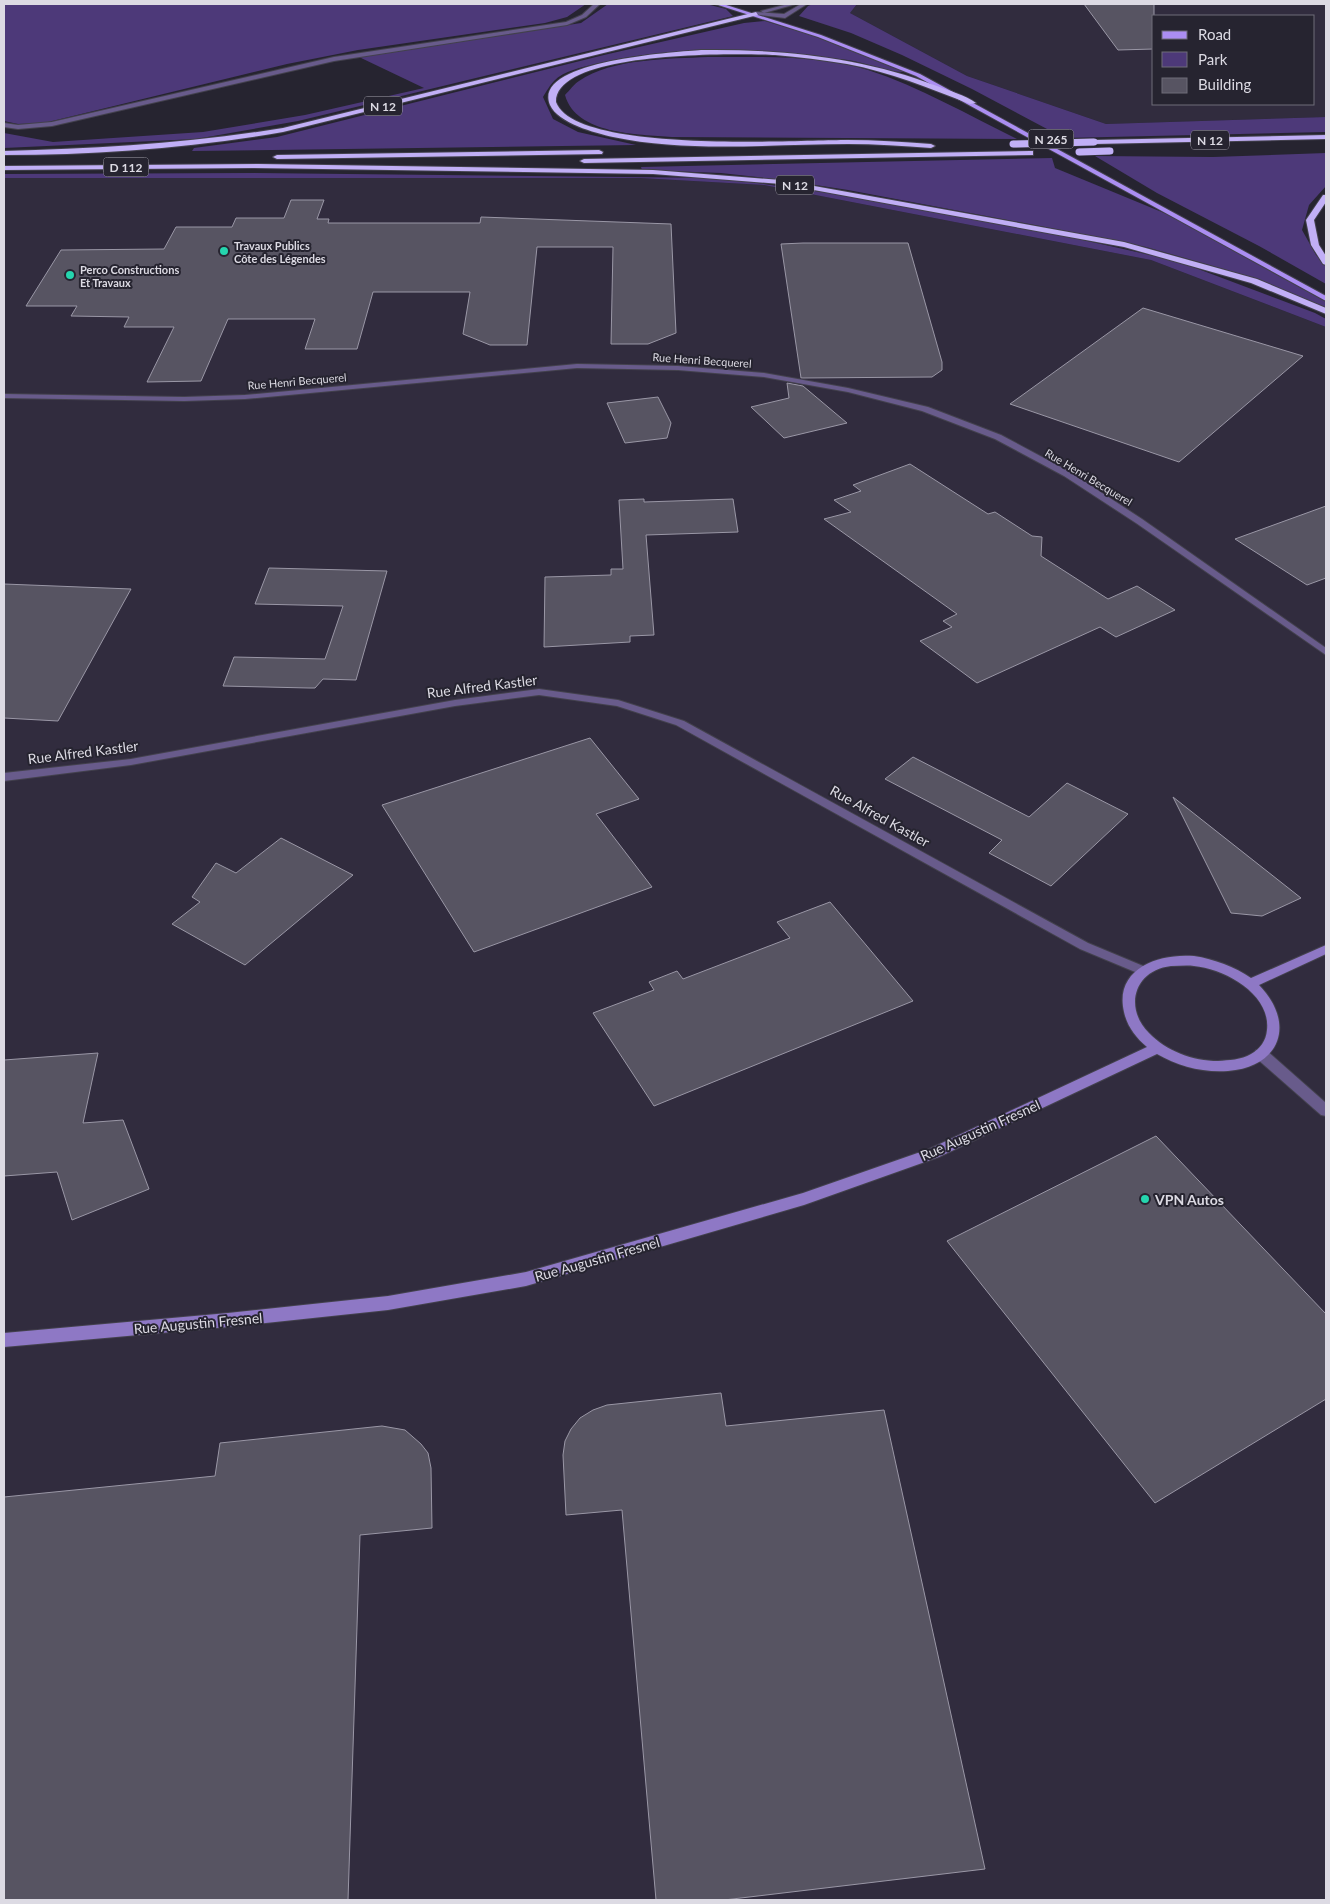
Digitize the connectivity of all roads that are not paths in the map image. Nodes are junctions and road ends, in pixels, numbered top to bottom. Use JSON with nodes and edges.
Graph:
{"nodes":[{"id":1,"x":597,"y":4,"type":"edge"},
{"id":2,"x":718,"y":4,"type":"edge"},
{"id":3,"x":742,"y":4,"type":"edge"},
{"id":4,"x":793,"y":4,"type":"edge"},
{"id":5,"x":804,"y":4,"type":"edge"},
{"id":6,"x":750,"y":6,"type":"dead end"},
{"id":7,"x":765,"y":10,"type":"junction"},
{"id":8,"x":757,"y":11,"type":"junction"},
{"id":9,"x":785,"y":16,"type":"junction"},
{"id":10,"x":793,"y":19,"type":"dead end"},
{"id":11,"x":896,"y":57,"type":"dead end"},
{"id":12,"x":972,"y":103,"type":"junction"},
{"id":13,"x":4,"y":125,"type":"edge"},
{"id":14,"x":1326,"y":138,"type":"edge"},
{"id":15,"x":1004,"y":144,"type":"dead end"},
{"id":16,"x":940,"y":145,"type":"dead end"},
{"id":17,"x":931,"y":146,"type":"junction"},
{"id":18,"x":1120,"y":151,"type":"dead end"},
{"id":19,"x":4,"y":153,"type":"edge"},
{"id":20,"x":270,"y":157,"type":"dead end"},
{"id":21,"x":4,"y":158,"type":"edge"},
{"id":22,"x":125,"y":158,"type":"dead end"},
{"id":23,"x":1090,"y":160,"type":"dead end"},
{"id":24,"x":569,"y":162,"type":"dead end"},
{"id":25,"x":579,"y":162,"type":"dead end"},
{"id":26,"x":249,"y":166,"type":"junction"},
{"id":27,"x":4,"y":168,"type":"edge"},
{"id":28,"x":1326,"y":197,"type":"edge"},
{"id":29,"x":1225,"y":234,"type":"dead end"},
{"id":30,"x":1326,"y":262,"type":"edge"},
{"id":31,"x":1326,"y":290,"type":"edge"},
{"id":32,"x":1326,"y":299,"type":"edge"},
{"id":33,"x":1326,"y":311,"type":"edge"},
{"id":34,"x":4,"y":396,"type":"edge"},
{"id":35,"x":1326,"y":652,"type":"edge"},
{"id":36,"x":4,"y":777,"type":"edge"},
{"id":37,"x":1326,"y":949,"type":"edge"},
{"id":38,"x":1144,"y":971,"type":"junction"},
{"id":39,"x":1250,"y":984,"type":"junction"},
{"id":40,"x":1157,"y":1048,"type":"junction"},
{"id":41,"x":1261,"y":1054,"type":"junction"},
{"id":42,"x":1326,"y":1111,"type":"edge"},
{"id":43,"x":4,"y":1340,"type":"edge"}],
"edges":[{"from":1,"to":13,"type":"street"},
{"from":2,"to":8,"type":"main road"},
{"from":3,"to":6,"type":"main road"},
{"from":4,"to":7,"type":"street"},
{"from":5,"to":9,"type":"street"},
{"from":7,"to":8,"type":"street"},
{"from":7,"to":9,"type":"main road"},
{"from":8,"to":9,"type":"street"},
{"from":8,"to":12,"type":"main road","number":"N 265"},
{"from":8,"to":19,"type":"highway","number":"N 12"},
{"from":9,"to":10,"type":"main road"},
{"from":11,"to":23,"type":"main road","number":"N 265"},
{"from":12,"to":17,"type":"highway"},
{"from":12,"to":32,"type":"main road","number":"N 265"},
{"from":14,"to":15,"type":"highway","number":"N 12","bridge":true},
{"from":16,"to":17,"type":"highway"},
{"from":17,"to":20,"type":"highway"},
{"from":18,"to":25,"type":"highway","number":"N 12","bridge":true},
{"from":21,"to":22,"type":"highway","number":"D 112"},
{"from":24,"to":26,"type":"highway"},
{"from":26,"to":27,"type":"highway","number":"D 112"},
{"from":26,"to":33,"type":"highway","number":"N 12"},
{"from":28,"to":30,"type":"highway"},
{"from":29,"to":31,"type":"main road"},
{"from":34,"to":35,"type":"street","name":"Rue Henri Becquerel"},
{"from":36,"to":38,"type":"street","name":"Rue Alfred Kastler"},
{"from":37,"to":39,"type":"street"},
{"from":38,"to":39,"type":"street"},
{"from":38,"to":40,"type":"street"},
{"from":39,"to":41,"type":"street"},
{"from":40,"to":41,"type":"street"},
{"from":40,"to":43,"type":"street","name":"Rue Augustin Fresnel"},
{"from":41,"to":42,"type":"street"}]}
